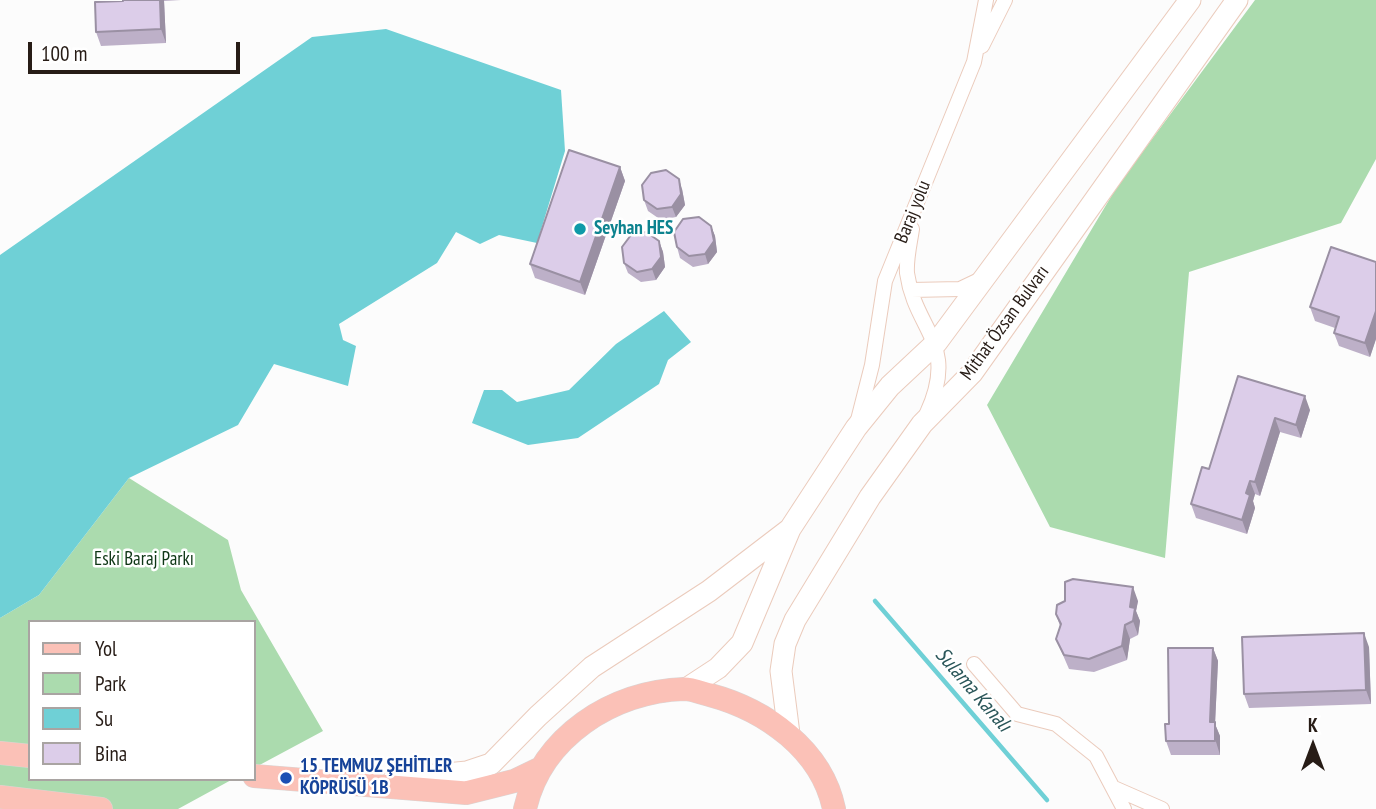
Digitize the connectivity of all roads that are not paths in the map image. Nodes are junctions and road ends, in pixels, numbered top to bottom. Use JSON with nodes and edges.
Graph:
{"nodes":[{"id":1,"x":986,"y":0,"type":"edge"},
{"id":2,"x":1005,"y":0,"type":"edge"},
{"id":3,"x":1190,"y":0,"type":"edge"},
{"id":4,"x":1237,"y":0,"type":"edge"},
{"id":5,"x":974,"y":62,"type":"junction"},
{"id":6,"x":914,"y":210,"type":"junction"},
{"id":7,"x":985,"y":276,"type":"junction"},
{"id":8,"x":911,"y":290,"type":"junction"},
{"id":9,"x":937,"y":342,"type":"junction"},
{"id":10,"x":922,"y":424,"type":"junction"},
{"id":11,"x":856,"y":428,"type":"junction"},
{"id":12,"x":790,"y":529,"type":"junction"},
{"id":13,"x":974,"y":664,"type":"dead end"},
{"id":14,"x":686,"y":689,"type":"junction"},
{"id":15,"x":789,"y":734,"type":"junction"},
{"id":16,"x":0,"y":753,"type":"edge"},
{"id":17,"x":28,"y":757,"type":"edge"},
{"id":18,"x":541,"y":768,"type":"junction"},
{"id":19,"x":256,"y":776,"type":"edge"},
{"id":20,"x":331,"y":782,"type":"junction"},
{"id":21,"x":1114,"y":788,"type":"junction"},
{"id":22,"x":0,"y":797,"type":"edge"},
{"id":23,"x":837,"y":805,"type":"edge"},
{"id":24,"x":90,"y":808,"type":"edge"},
{"id":25,"x":525,"y":809,"type":"edge"},
{"id":26,"x":1124,"y":809,"type":"edge"},
{"id":27,"x":1162,"y":809,"type":"edge"}],
"edges":[{"from":1,"to":5,"type":"street","name":"Baraj yolu"},
{"from":2,"to":5,"type":"street"},
{"from":3,"to":7,"type":"main road"},
{"from":4,"to":10,"type":"main road","name":"Mithat Özsan Bulvarı"},
{"from":5,"to":6,"type":"street","name":"Baraj yolu"},
{"from":6,"to":8,"type":"street"},
{"from":6,"to":11,"type":"street","name":"Baraj yolu"},
{"from":7,"to":8,"type":"street"},
{"from":7,"to":9,"type":"main road"},
{"from":8,"to":9,"type":"street"},
{"from":9,"to":10,"type":"street"},
{"from":9,"to":11,"type":"main road"},
{"from":10,"to":15,"type":"main road","name":"Mithat Özsan Bulvarı"},
{"from":11,"to":12,"type":"main road"},
{"from":12,"to":14,"type":"main road"},
{"from":12,"to":20,"type":"main road"},
{"from":13,"to":21,"type":"street"},
{"from":14,"to":15,"type":"main road"},
{"from":14,"to":18,"type":"main road"},
{"from":15,"to":23,"type":"main road"},
{"from":16,"to":17,"type":"main road"},
{"from":18,"to":20,"type":"main road"},
{"from":18,"to":25,"type":"main road"},
{"from":19,"to":20,"type":"main road"},
{"from":21,"to":26,"type":"street"},
{"from":21,"to":27,"type":"street"},
{"from":22,"to":24,"type":"main road"}]}
